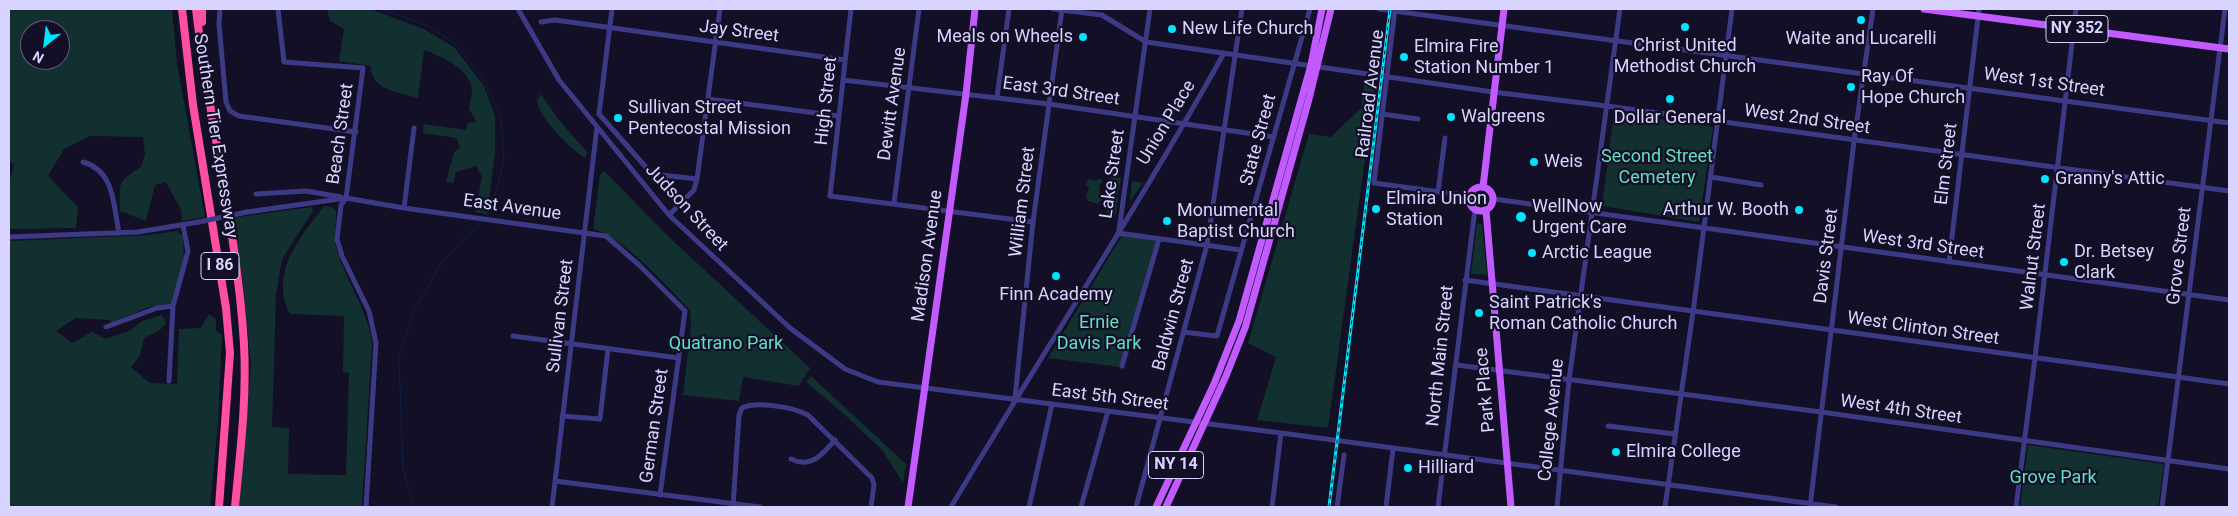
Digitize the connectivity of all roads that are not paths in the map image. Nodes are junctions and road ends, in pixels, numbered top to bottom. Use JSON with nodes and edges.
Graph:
{"nodes":[{"id":1,"x":180,"y":9,"type":"edge"},
{"id":2,"x":196,"y":9,"type":"edge"},
{"id":3,"x":202,"y":9,"type":"edge"},
{"id":4,"x":220,"y":9,"type":"edge"},
{"id":5,"x":278,"y":9,"type":"edge"},
{"id":6,"x":518,"y":9,"type":"edge"},
{"id":7,"x":612,"y":9,"type":"edge"},
{"id":8,"x":720,"y":9,"type":"edge"},
{"id":9,"x":851,"y":9,"type":"edge"},
{"id":10,"x":919,"y":9,"type":"edge"},
{"id":11,"x":975,"y":9,"type":"edge"},
{"id":12,"x":1009,"y":9,"type":"edge"},
{"id":13,"x":1053,"y":9,"type":"edge"},
{"id":14,"x":1062,"y":9,"type":"edge"},
{"id":15,"x":1150,"y":9,"type":"edge"},
{"id":16,"x":1242,"y":9,"type":"edge"},
{"id":17,"x":1310,"y":9,"type":"edge"},
{"id":18,"x":1322,"y":9,"type":"edge"},
{"id":19,"x":1331,"y":9,"type":"edge"},
{"id":20,"x":1381,"y":9,"type":"edge"},
{"id":21,"x":1504,"y":9,"type":"edge"},
{"id":22,"x":1620,"y":9,"type":"edge"},
{"id":23,"x":1732,"y":9,"type":"edge"},
{"id":24,"x":1873,"y":9,"type":"edge"},
{"id":25,"x":1924,"y":9,"type":"edge"},
{"id":26,"x":2076,"y":9,"type":"edge"},
{"id":27,"x":2225,"y":9,"type":"edge"},
{"id":28,"x":1395,"y":10,"type":"edge"},
{"id":29,"x":1979,"y":12,"type":"edge"},
{"id":30,"x":541,"y":22,"type":"dead end"},
{"id":31,"x":1502,"y":25,"type":"junction"},
{"id":32,"x":610,"y":29,"type":"junction"},
{"id":33,"x":2074,"y":29,"type":"junction"},
{"id":34,"x":1616,"y":40,"type":"junction"},
{"id":35,"x":715,"y":42,"type":"junction"},
{"id":36,"x":1146,"y":42,"type":"junction"},
{"id":37,"x":200,"y":47,"type":"junction"},
{"id":38,"x":2219,"y":48,"type":"junction"},
{"id":39,"x":2229,"y":49,"type":"edge"},
{"id":40,"x":1224,"y":53,"type":"junction"},
{"id":41,"x":1234,"y":55,"type":"junction"},
{"id":42,"x":1726,"y":56,"type":"junction"},
{"id":43,"x":845,"y":60,"type":"junction"},
{"id":44,"x":1294,"y":63,"type":"junction"},
{"id":45,"x":1314,"y":66,"type":"junction"},
{"id":46,"x":1864,"y":73,"type":"junction"},
{"id":47,"x":1384,"y":76,"type":"junction"},
{"id":48,"x":843,"y":80,"type":"junction"},
{"id":49,"x":910,"y":87,"type":"junction"},
{"id":50,"x":1970,"y":87,"type":"junction"},
{"id":51,"x":1493,"y":92,"type":"junction"},
{"id":52,"x":966,"y":94,"type":"junction"},
{"id":53,"x":997,"y":97,"type":"junction"},
{"id":54,"x":708,"y":98,"type":"junction"},
{"id":55,"x":2066,"y":101,"type":"junction"},
{"id":56,"x":1049,"y":104,"type":"junction"},
{"id":57,"x":1607,"y":106,"type":"junction"},
{"id":58,"x":1382,"y":114,"type":"junction"},
{"id":59,"x":839,"y":116,"type":"junction"},
{"id":60,"x":1135,"y":117,"type":"junction"},
{"id":61,"x":1418,"y":119,"type":"dead end"},
{"id":62,"x":2212,"y":120,"type":"junction"},
{"id":63,"x":1718,"y":121,"type":"junction"},
{"id":64,"x":1183,"y":123,"type":"junction"},
{"id":65,"x":2229,"y":123,"type":"edge"},
{"id":66,"x":414,"y":128,"type":"dead end"},
{"id":67,"x":597,"y":128,"type":"junction"},
{"id":68,"x":1224,"y":129,"type":"junction"},
{"id":69,"x":356,"y":132,"type":"junction"},
{"id":70,"x":1274,"y":137,"type":"junction"},
{"id":71,"x":1445,"y":138,"type":"dead end"},
{"id":72,"x":1854,"y":141,"type":"junction"},
{"id":73,"x":1962,"y":155,"type":"junction"},
{"id":74,"x":83,"y":162,"type":"dead end"},
{"id":75,"x":2058,"y":168,"type":"junction"},
{"id":76,"x":1711,"y":177,"type":"junction"},
{"id":77,"x":697,"y":180,"type":"junction"},
{"id":78,"x":1761,"y":185,"type":"dead end"},
{"id":79,"x":1483,"y":187,"type":"junction"},
{"id":80,"x":2203,"y":187,"type":"junction"},
{"id":81,"x":2229,"y":191,"type":"edge"},
{"id":82,"x":1438,"y":192,"type":"junction"},
{"id":83,"x":256,"y":194,"type":"dead end"},
{"id":84,"x":1470,"y":196,"type":"junction"},
{"id":85,"x":346,"y":198,"type":"junction"},
{"id":86,"x":1494,"y":199,"type":"junction"},
{"id":87,"x":894,"y":203,"type":"junction"},
{"id":88,"x":404,"y":208,"type":"junction"},
{"id":89,"x":1475,"y":209,"type":"junction"},
{"id":90,"x":950,"y":210,"type":"junction"},
{"id":91,"x":1486,"y":210,"type":"junction"},
{"id":92,"x":1593,"y":211,"type":"junction"},
{"id":93,"x":669,"y":215,"type":"junction"},
{"id":94,"x":1033,"y":222,"type":"junction"},
{"id":95,"x":183,"y":224,"type":"junction"},
{"id":96,"x":1704,"y":228,"type":"junction"},
{"id":97,"x":586,"y":232,"type":"junction"},
{"id":98,"x":116,"y":233,"type":"junction"},
{"id":99,"x":1118,"y":233,"type":"junction"},
{"id":100,"x":9,"y":237,"type":"edge"},
{"id":101,"x":1159,"y":238,"type":"junction"},
{"id":102,"x":1207,"y":245,"type":"junction"},
{"id":103,"x":1842,"y":248,"type":"junction"},
{"id":104,"x":1242,"y":250,"type":"junction"},
{"id":105,"x":1949,"y":262,"type":"junction"},
{"id":106,"x":2045,"y":274,"type":"junction"},
{"id":107,"x":1465,"y":280,"type":"junction"},
{"id":108,"x":657,"y":282,"type":"joint"},
{"id":109,"x":1492,"y":284,"type":"junction"},
{"id":110,"x":2189,"y":295,"type":"junction"},
{"id":111,"x":1580,"y":296,"type":"junction"},
{"id":112,"x":2229,"y":300,"type":"edge"},
{"id":113,"x":173,"y":306,"type":"junction"},
{"id":114,"x":1693,"y":311,"type":"junction"},
{"id":115,"x":106,"y":327,"type":"dead end"},
{"id":116,"x":1832,"y":330,"type":"junction"},
{"id":117,"x":1183,"y":332,"type":"junction"},
{"id":118,"x":513,"y":336,"type":"dead end"},
{"id":119,"x":571,"y":344,"type":"junction"},
{"id":120,"x":608,"y":349,"type":"junction"},
{"id":121,"x":679,"y":358,"type":"junction"},
{"id":122,"x":2035,"y":358,"type":"junction"},
{"id":123,"x":1457,"y":365,"type":"junction"},
{"id":124,"x":1122,"y":366,"type":"dead end"},
{"id":125,"x":1500,"y":370,"type":"junction"},
{"id":126,"x":2179,"y":377,"type":"junction"},
{"id":127,"x":1569,"y":380,"type":"junction"},
{"id":128,"x":169,"y":381,"type":"dead end"},
{"id":129,"x":878,"y":382,"type":"joint"},
{"id":130,"x":2229,"y":384,"type":"edge"},
{"id":131,"x":924,"y":388,"type":"junction"},
{"id":132,"x":1681,"y":394,"type":"junction"},
{"id":133,"x":1014,"y":399,"type":"junction"},
{"id":134,"x":1052,"y":404,"type":"junction"},
{"id":135,"x":1108,"y":411,"type":"junction"},
{"id":136,"x":1821,"y":412,"type":"junction"},
{"id":137,"x":562,"y":416,"type":"junction"},
{"id":138,"x":1160,"y":418,"type":"junction"},
{"id":139,"x":1196,"y":423,"type":"junction"},
{"id":140,"x":1205,"y":424,"type":"junction"},
{"id":141,"x":1608,"y":426,"type":"dead end"},
{"id":142,"x":1281,"y":432,"type":"junction"},
{"id":143,"x":1675,"y":434,"type":"junction"},
{"id":144,"x":835,"y":440,"type":"junction"},
{"id":145,"x":2025,"y":441,"type":"junction"},
{"id":146,"x":1393,"y":449,"type":"junction"},
{"id":147,"x":1445,"y":454,"type":"junction"},
{"id":148,"x":1344,"y":455,"type":"dead end"},
{"id":149,"x":790,"y":458,"type":"dead end"},
{"id":150,"x":2169,"y":461,"type":"junction"},
{"id":151,"x":1508,"y":464,"type":"junction"},
{"id":152,"x":2229,"y":469,"type":"edge"},
{"id":153,"x":1561,"y":470,"type":"junction"},
{"id":154,"x":555,"y":481,"type":"junction"},
{"id":155,"x":1668,"y":484,"type":"junction"},
{"id":156,"x":660,"y":495,"type":"junction"},
{"id":157,"x":733,"y":506,"type":"edge"},
{"id":158,"x":1810,"y":506,"type":"edge"},
{"id":159,"x":219,"y":507,"type":"edge"},
{"id":160,"x":235,"y":507,"type":"edge"},
{"id":161,"x":366,"y":507,"type":"edge"},
{"id":162,"x":552,"y":507,"type":"edge"},
{"id":163,"x":760,"y":507,"type":"edge"},
{"id":164,"x":871,"y":507,"type":"edge"},
{"id":165,"x":908,"y":507,"type":"edge"},
{"id":166,"x":951,"y":507,"type":"edge"},
{"id":167,"x":1029,"y":507,"type":"edge"},
{"id":168,"x":1081,"y":507,"type":"edge"},
{"id":169,"x":1136,"y":507,"type":"edge"},
{"id":170,"x":1156,"y":507,"type":"edge"},
{"id":171,"x":1166,"y":507,"type":"edge"},
{"id":172,"x":1272,"y":507,"type":"edge"},
{"id":173,"x":1337,"y":507,"type":"edge"},
{"id":174,"x":1386,"y":507,"type":"edge"},
{"id":175,"x":1438,"y":507,"type":"edge"},
{"id":176,"x":1511,"y":507,"type":"edge"},
{"id":177,"x":1557,"y":507,"type":"edge"},
{"id":178,"x":1665,"y":507,"type":"edge"},
{"id":179,"x":1836,"y":507,"type":"edge"},
{"id":180,"x":2016,"y":507,"type":"edge"},
{"id":181,"x":2162,"y":507,"type":"edge"}],
"edges":[{"from":1,"to":159,"type":"highway","name":"Southern Tier Expressway","number":"I 86"},
{"from":2,"to":37,"type":"highway","name":"Southern Tier Expressway","number":"I 86"},
{"from":3,"to":37,"type":"highway"},
{"from":4,"to":69,"type":"street"},
{"from":5,"to":69,"type":"street","name":"Beach Street"},
{"from":6,"to":67,"type":"street","name":"Judson Street"},
{"from":7,"to":32,"type":"street"},
{"from":8,"to":35,"type":"street"},
{"from":9,"to":43,"type":"street","name":"High Street"},
{"from":10,"to":49,"type":"street","name":"Dewitt Avenue"},
{"from":11,"to":52,"type":"main road","name":"Madison Avenue"},
{"from":12,"to":53,"type":"street"},
{"from":13,"to":14,"type":"street"},
{"from":14,"to":36,"type":"street"},
{"from":14,"to":56,"type":"street","name":"William Street"},
{"from":15,"to":36,"type":"street","name":"Lake Street"},
{"from":16,"to":41,"type":"street","name":"Baldwin Street"},
{"from":17,"to":44,"type":"street","name":"State Street"},
{"from":18,"to":45,"type":"main road","number":"NY 14"},
{"from":19,"to":45,"type":"main road","number":"NY 14"},
{"from":20,"to":28,"type":"street","name":"West 1st Street"},
{"from":21,"to":31,"type":"main road"},
{"from":22,"to":34,"type":"street","name":"College Avenue"},
{"from":23,"to":42,"type":"street"},
{"from":24,"to":46,"type":"street","name":"Davis Street"},
{"from":25,"to":29,"type":"main road","number":"NY 352"},
{"from":26,"to":33,"type":"street","name":"Walnut Street"},
{"from":27,"to":38,"type":"street","name":"Grove Street"},
{"from":28,"to":31,"type":"street","name":"West 1st Street"},
{"from":28,"to":47,"type":"street","name":"Railroad Avenue"},
{"from":29,"to":33,"type":"main road","number":"NY 352"},
{"from":29,"to":50,"type":"street","name":"Elm Street"},
{"from":30,"to":32,"type":"street","name":"Jay Street"},
{"from":31,"to":34,"type":"street","name":"West 1st Street"},
{"from":31,"to":51,"type":"main road"},
{"from":32,"to":35,"type":"street","name":"Jay Street"},
{"from":32,"to":77,"type":"street"},
{"from":33,"to":38,"type":"main road","number":"NY 352"},
{"from":33,"to":55,"type":"street","name":"Walnut Street"},
{"from":34,"to":42,"type":"street","name":"West 1st Street"},
{"from":34,"to":57,"type":"street","name":"College Avenue"},
{"from":35,"to":43,"type":"street","name":"Jay Street"},
{"from":35,"to":54,"type":"street"},
{"from":36,"to":40,"type":"street","name":"West 2nd Street"},
{"from":36,"to":60,"type":"street","name":"Lake Street"},
{"from":37,"to":160,"type":"highway","name":"Southern Tier Expressway","number":"I 86"},
{"from":38,"to":39,"type":"main road","number":"NY 352"},
{"from":38,"to":62,"type":"street","name":"Grove Street"},
{"from":40,"to":41,"type":"street","name":"West 2nd Street"},
{"from":40,"to":64,"type":"street","name":"Union Place"},
{"from":41,"to":44,"type":"street","name":"West 2nd Street"},
{"from":41,"to":68,"type":"street","name":"Baldwin Street"},
{"from":42,"to":46,"type":"street","name":"West 1st Street"},
{"from":42,"to":63,"type":"street"},
{"from":43,"to":48,"type":"street","name":"High Street"},
{"from":44,"to":45,"type":"street","name":"West 2nd Street"},
{"from":44,"to":70,"type":"street","name":"State Street"},
{"from":45,"to":47,"type":"street","name":"West 2nd Street"},
{"from":45,"to":139,"type":"main road","number":"NY 14"},
{"from":45,"to":140,"type":"main road","number":"NY 14"},
{"from":46,"to":50,"type":"street","name":"West 1st Street"},
{"from":46,"to":72,"type":"street","name":"Davis Street"},
{"from":47,"to":51,"type":"street","name":"West 2nd Street"},
{"from":47,"to":58,"type":"street","name":"Railroad Avenue"},
{"from":48,"to":49,"type":"street","name":"East 3rd Street"},
{"from":48,"to":59,"type":"street","name":"High Street"},
{"from":49,"to":52,"type":"street","name":"East 3rd Street"},
{"from":49,"to":87,"type":"street","name":"Dewitt Avenue"},
{"from":50,"to":55,"type":"street","name":"West 1st Street"},
{"from":50,"to":73,"type":"street","name":"Elm Street"},
{"from":51,"to":57,"type":"street","name":"West 2nd Street"},
{"from":51,"to":79,"type":"main road"},
{"from":52,"to":53,"type":"street","name":"East 3rd Street"},
{"from":52,"to":90,"type":"main road","name":"Madison Avenue"},
{"from":53,"to":56,"type":"street","name":"East 3rd Street"},
{"from":54,"to":59,"type":"street"},
{"from":54,"to":77,"type":"street"},
{"from":55,"to":62,"type":"street","name":"West 1st Street"},
{"from":55,"to":75,"type":"street","name":"Walnut Street"},
{"from":56,"to":60,"type":"street","name":"East 3rd Street"},
{"from":56,"to":94,"type":"street","name":"William Street"},
{"from":57,"to":63,"type":"street","name":"West 2nd Street"},
{"from":57,"to":92,"type":"street","name":"College Avenue"},
{"from":58,"to":61,"type":"street"},
{"from":58,"to":82,"type":"street","name":"Railroad Avenue"},
{"from":59,"to":87,"type":"street","name":"High Street"},
{"from":60,"to":64,"type":"street","name":"East 3rd Street"},
{"from":60,"to":99,"type":"street","name":"Lake Street"},
{"from":62,"to":65,"type":"street","name":"West 1st Street"},
{"from":62,"to":80,"type":"street","name":"Grove Street"},
{"from":63,"to":72,"type":"street","name":"West 2nd Street"},
{"from":63,"to":76,"type":"street"},
{"from":64,"to":68,"type":"street","name":"East 3rd Street"},
{"from":64,"to":99,"type":"street","name":"Union Place"},
{"from":66,"to":88,"type":"street"},
{"from":67,"to":93,"type":"street","name":"Judson Street"},
{"from":67,"to":97,"type":"street","name":"Sullivan Street"},
{"from":68,"to":70,"type":"street","name":"East 3rd Street"},
{"from":68,"to":102,"type":"street","name":"Baldwin Street"},
{"from":69,"to":85,"type":"street","name":"Beach Street"},
{"from":70,"to":104,"type":"street","name":"State Street"},
{"from":71,"to":82,"type":"street"},
{"from":72,"to":73,"type":"street","name":"West 2nd Street"},
{"from":72,"to":103,"type":"street","name":"Davis Street"},
{"from":73,"to":75,"type":"street","name":"West 2nd Street"},
{"from":73,"to":105,"type":"street","name":"Elm Street"},
{"from":74,"to":98,"type":"street"},
{"from":75,"to":80,"type":"street","name":"West 2nd Street"},
{"from":75,"to":106,"type":"street","name":"Walnut Street"},
{"from":76,"to":78,"type":"street"},
{"from":76,"to":96,"type":"street"},
{"from":77,"to":93,"type":"street"},
{"from":79,"to":84,"type":"main road"},
{"from":79,"to":86,"type":"main road"},
{"from":80,"to":81,"type":"street","name":"West 2nd Street"},
{"from":80,"to":110,"type":"street","name":"Grove Street"},
{"from":82,"to":84,"type":"street"},
{"from":83,"to":85,"type":"street","name":"East Avenue"},
{"from":84,"to":89,"type":"main road"},
{"from":85,"to":88,"type":"street","name":"East Avenue"},
{"from":85,"to":95,"type":"street","name":"East Avenue","bridge":true},
{"from":85,"to":161,"type":"street","name":"Beach Street"},
{"from":86,"to":91,"type":"main road"},
{"from":86,"to":92,"type":"street","name":"West 3rd Street"},
{"from":87,"to":90,"type":"street"},
{"from":88,"to":97,"type":"street","name":"East Avenue"},
{"from":89,"to":91,"type":"main road"},
{"from":89,"to":107,"type":"street","name":"North Main Street"},
{"from":90,"to":94,"type":"street"},
{"from":90,"to":131,"type":"main road","name":"Madison Avenue"},
{"from":91,"to":109,"type":"main road","name":"Park Place"},
{"from":92,"to":96,"type":"street","name":"West 3rd Street"},
{"from":92,"to":111,"type":"street","name":"College Avenue"},
{"from":93,"to":129,"type":"street","name":"Judson Street"},
{"from":94,"to":133,"type":"street","name":"William Street"},
{"from":95,"to":98,"type":"street","name":"East Avenue"},
{"from":95,"to":113,"type":"street"},
{"from":96,"to":103,"type":"street","name":"West 3rd Street"},
{"from":96,"to":114,"type":"street"},
{"from":97,"to":108,"type":"street","name":"East Avenue"},
{"from":97,"to":119,"type":"street","name":"Sullivan Street"},
{"from":98,"to":100,"type":"street","name":"East Avenue"},
{"from":99,"to":101,"type":"street"},
{"from":99,"to":133,"type":"street","name":"Lake Street"},
{"from":101,"to":102,"type":"street"},
{"from":101,"to":124,"type":"street"},
{"from":102,"to":104,"type":"street"},
{"from":102,"to":117,"type":"street","name":"Baldwin Street"},
{"from":103,"to":105,"type":"street","name":"West 3rd Street"},
{"from":103,"to":116,"type":"street","name":"Davis Street"},
{"from":104,"to":117,"type":"street","name":"State Street"},
{"from":105,"to":106,"type":"street","name":"West 3rd Street"},
{"from":106,"to":110,"type":"street","name":"West 3rd Street"},
{"from":106,"to":122,"type":"street","name":"Walnut Street"},
{"from":107,"to":109,"type":"street","name":"West Clinton Street"},
{"from":107,"to":123,"type":"street","name":"North Main Street"},
{"from":108,"to":121,"type":"street","name":"German Street"},
{"from":109,"to":111,"type":"street","name":"West Clinton Street"},
{"from":109,"to":125,"type":"main road","name":"Park Place"},
{"from":110,"to":112,"type":"street","name":"West 3rd Street"},
{"from":110,"to":126,"type":"street","name":"Grove Street"},
{"from":111,"to":114,"type":"street","name":"West Clinton Street"},
{"from":111,"to":127,"type":"street","name":"College Avenue"},
{"from":113,"to":115,"type":"street"},
{"from":113,"to":128,"type":"street"},
{"from":114,"to":116,"type":"street","name":"West Clinton Street"},
{"from":114,"to":132,"type":"street"},
{"from":116,"to":122,"type":"street","name":"West Clinton Street"},
{"from":116,"to":136,"type":"street","name":"Davis Street"},
{"from":117,"to":138,"type":"street","name":"Baldwin Street"},
{"from":118,"to":119,"type":"street"},
{"from":119,"to":120,"type":"street"},
{"from":119,"to":137,"type":"street","name":"Sullivan Street"},
{"from":120,"to":121,"type":"street"},
{"from":120,"to":137,"type":"street"},
{"from":121,"to":156,"type":"street","name":"German Street"},
{"from":122,"to":126,"type":"street","name":"West Clinton Street"},
{"from":122,"to":145,"type":"street","name":"Walnut Street"},
{"from":123,"to":125,"type":"street"},
{"from":123,"to":147,"type":"street","name":"North Main Street"},
{"from":125,"to":127,"type":"street","name":"West 4th Street"},
{"from":125,"to":151,"type":"main road","name":"Park Place"},
{"from":126,"to":130,"type":"street","name":"West Clinton Street"},
{"from":126,"to":150,"type":"street","name":"Grove Street"},
{"from":127,"to":132,"type":"street","name":"West 4th Street"},
{"from":127,"to":153,"type":"street","name":"College Avenue"},
{"from":129,"to":131,"type":"street","name":"East 5th Street"},
{"from":131,"to":133,"type":"street","name":"East 5th Street"},
{"from":131,"to":165,"type":"main road","name":"Madison Avenue"},
{"from":132,"to":136,"type":"street","name":"West 4th Street"},
{"from":132,"to":143,"type":"street"},
{"from":133,"to":134,"type":"street","name":"East 5th Street"},
{"from":133,"to":166,"type":"street","name":"Lake Street"},
{"from":134,"to":135,"type":"street","name":"East 5th Street"},
{"from":134,"to":167,"type":"street"},
{"from":135,"to":138,"type":"street","name":"East 5th Street"},
{"from":135,"to":168,"type":"street"},
{"from":136,"to":145,"type":"street","name":"West 4th Street"},
{"from":136,"to":158,"type":"street","name":"Davis Street"},
{"from":137,"to":154,"type":"street","name":"Sullivan Street"},
{"from":138,"to":139,"type":"street","name":"East 5th Street"},
{"from":138,"to":169,"type":"street","name":"Baldwin Street"},
{"from":139,"to":140,"type":"street","name":"East 5th Street"},
{"from":139,"to":170,"type":"main road","number":"NY 14"},
{"from":140,"to":142,"type":"street","name":"East 5th Street"},
{"from":140,"to":171,"type":"main road","number":"NY 14"},
{"from":141,"to":143,"type":"street"},
{"from":142,"to":146,"type":"street","name":"East 5th Street"},
{"from":142,"to":172,"type":"street"},
{"from":143,"to":155,"type":"street"},
{"from":144,"to":149,"type":"street"},
{"from":144,"to":157,"type":"street"},
{"from":144,"to":164,"type":"street"},
{"from":145,"to":150,"type":"street","name":"West 4th Street"},
{"from":145,"to":180,"type":"street","name":"Walnut Street"},
{"from":146,"to":147,"type":"street","name":"East 5th Street"},
{"from":146,"to":174,"type":"street"},
{"from":147,"to":151,"type":"street","name":"East 5th Street"},
{"from":147,"to":175,"type":"street","name":"North Main Street"},
{"from":148,"to":173,"type":"street"},
{"from":150,"to":152,"type":"street","name":"West 4th Street"},
{"from":150,"to":181,"type":"street","name":"Grove Street"},
{"from":151,"to":153,"type":"street","name":"East 5th Street"},
{"from":151,"to":176,"type":"main road","name":"Park Place"},
{"from":153,"to":155,"type":"street","name":"East 5th Street"},
{"from":153,"to":177,"type":"street","name":"College Avenue"},
{"from":154,"to":156,"type":"street"},
{"from":154,"to":162,"type":"street","name":"Sullivan Street"},
{"from":155,"to":158,"type":"street","name":"East 5th Street"},
{"from":155,"to":178,"type":"street"},
{"from":156,"to":157,"type":"street"},
{"from":157,"to":163,"type":"street"},
{"from":158,"to":179,"type":"street","name":"East 5th Street"}]}
